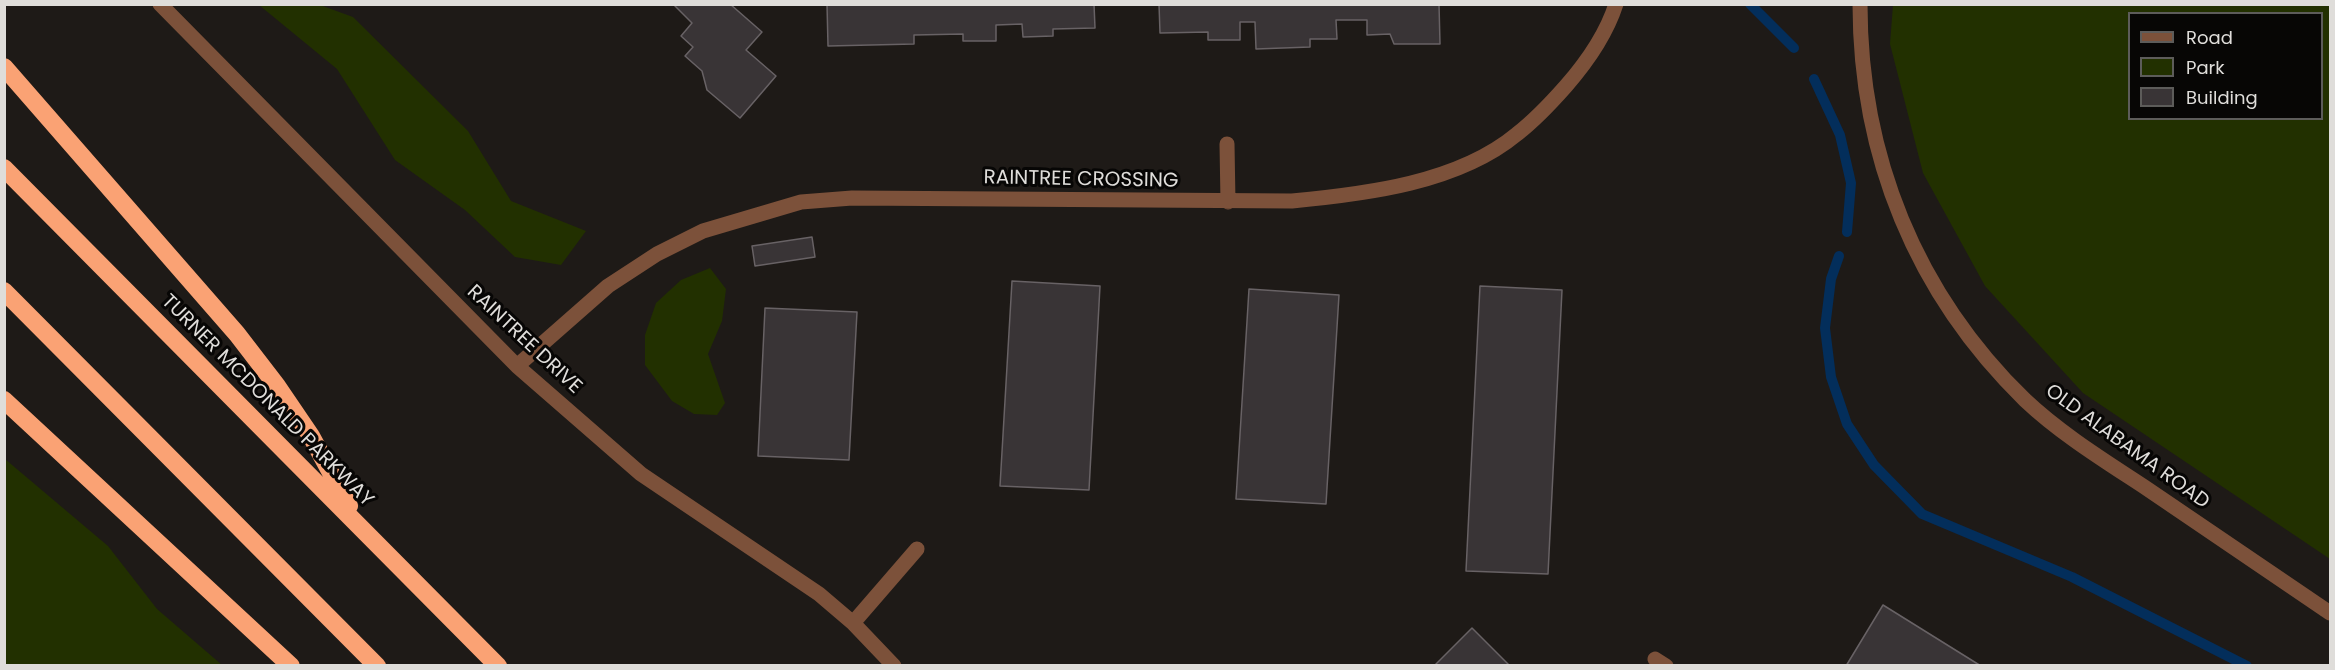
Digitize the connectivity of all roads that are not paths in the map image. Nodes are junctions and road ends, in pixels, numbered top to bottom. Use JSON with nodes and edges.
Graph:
{"nodes":[{"id":1,"x":160,"y":4,"type":"edge"},
{"id":2,"x":1616,"y":4,"type":"edge"},
{"id":3,"x":1860,"y":4,"type":"edge"},
{"id":4,"x":4,"y":67,"type":"edge"},
{"id":5,"x":1227,"y":144,"type":"dead end"},
{"id":6,"x":4,"y":168,"type":"edge"},
{"id":7,"x":1228,"y":202,"type":"junction"},
{"id":8,"x":4,"y":291,"type":"edge"},
{"id":9,"x":517,"y":366,"type":"junction"},
{"id":10,"x":4,"y":400,"type":"edge"},
{"id":11,"x":360,"y":526,"type":"junction"},
{"id":12,"x":917,"y":549,"type":"dead end"},
{"id":13,"x":2331,"y":613,"type":"edge"},
{"id":14,"x":853,"y":623,"type":"junction"},
{"id":15,"x":291,"y":666,"type":"edge"},
{"id":16,"x":377,"y":666,"type":"edge"},
{"id":17,"x":498,"y":666,"type":"edge"},
{"id":18,"x":894,"y":666,"type":"edge"}],
"edges":[{"from":1,"to":9,"type":"street","name":"RAINTREE DRIVE"},
{"from":2,"to":7,"type":"street","name":"RAINTREE CROSSING"},
{"from":3,"to":13,"type":"street","name":"OLD ALABAMA ROAD"},
{"from":4,"to":11,"type":"highway"},
{"from":5,"to":7,"type":"street"},
{"from":6,"to":11,"type":"highway","name":"TURNER MCDONALD PARKWAY"},
{"from":7,"to":9,"type":"street","name":"RAINTREE CROSSING"},
{"from":8,"to":16,"type":"highway"},
{"from":9,"to":14,"type":"street","name":"RAINTREE DRIVE"},
{"from":10,"to":15,"type":"highway"},
{"from":11,"to":17,"type":"highway","name":"TURNER MCDONALD PARKWAY"},
{"from":12,"to":14,"type":"street"},
{"from":14,"to":18,"type":"street","name":"RAINTREE DRIVE"}]}
